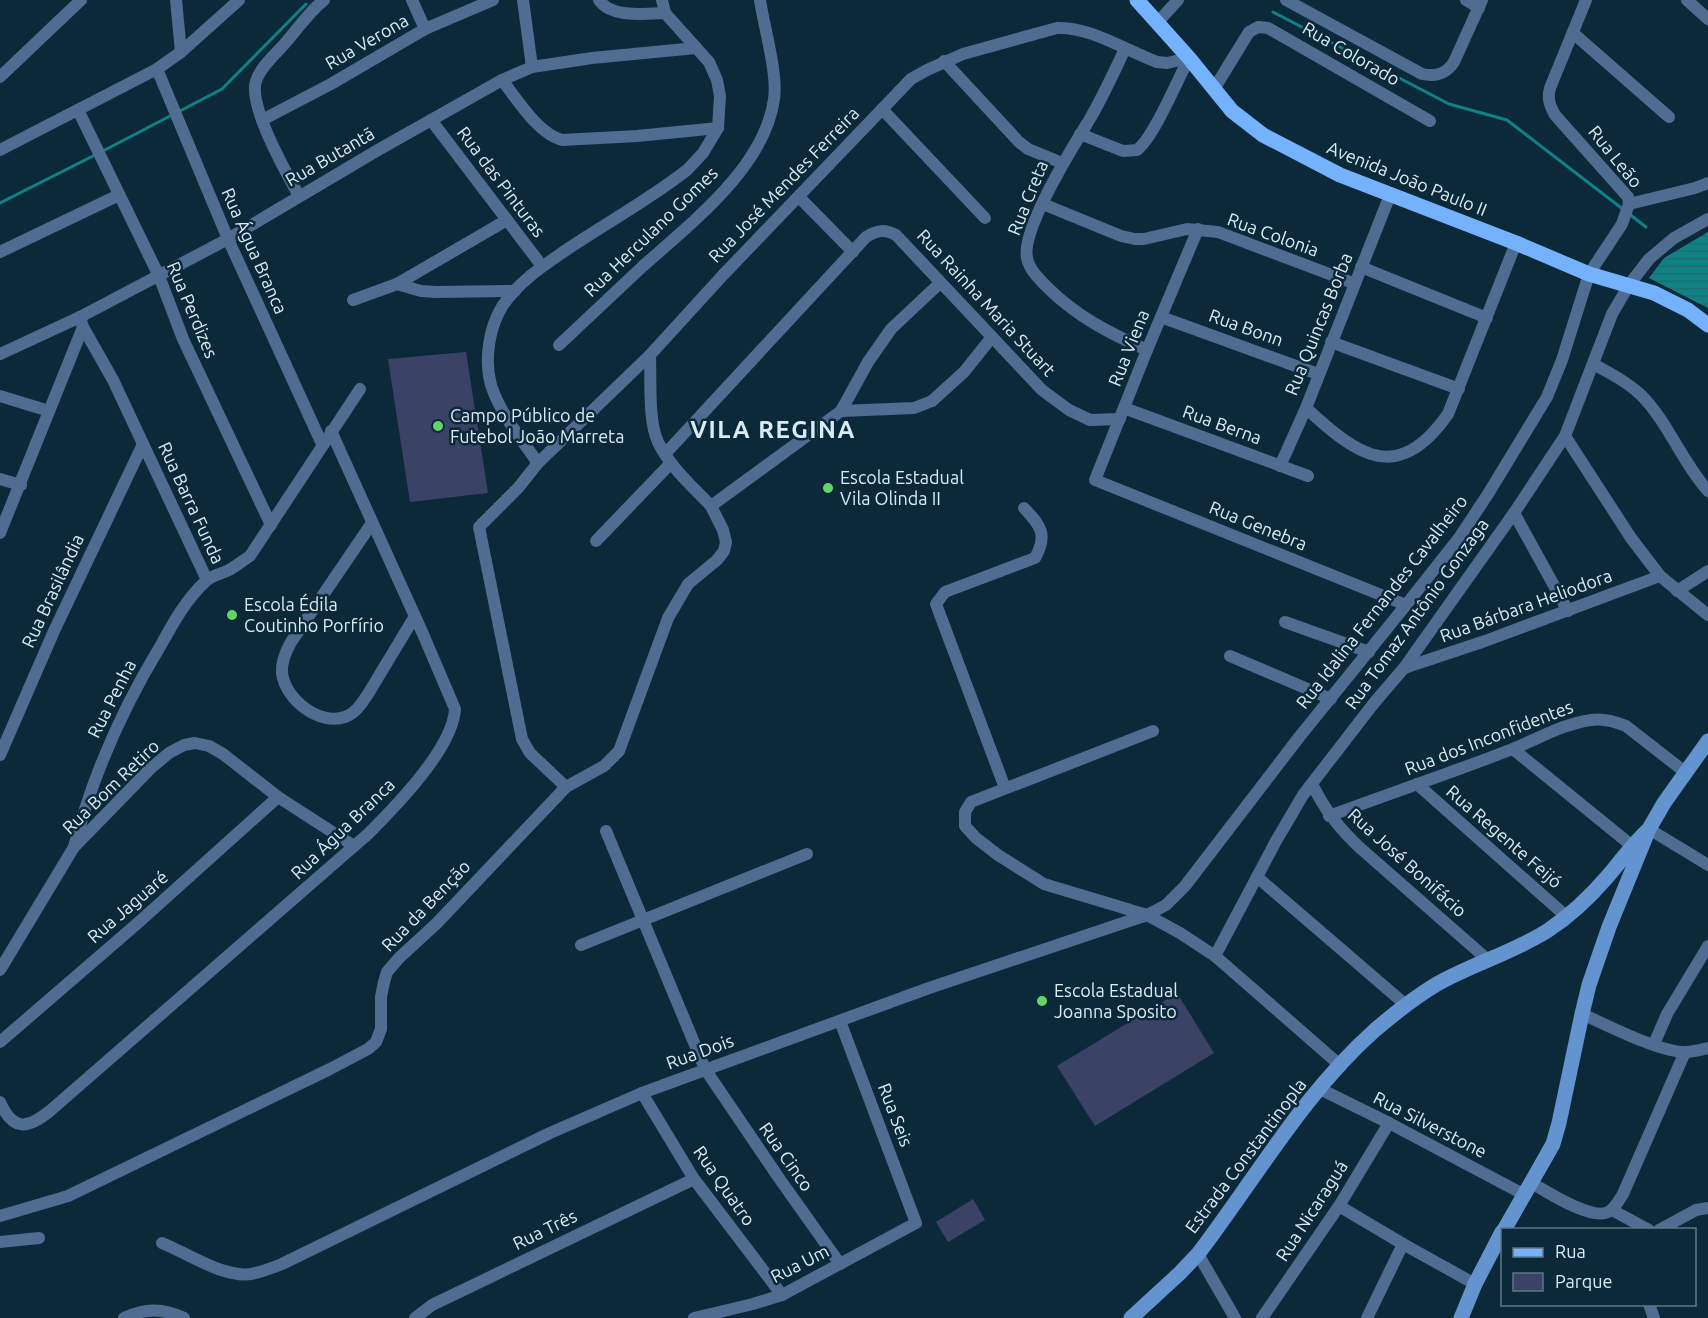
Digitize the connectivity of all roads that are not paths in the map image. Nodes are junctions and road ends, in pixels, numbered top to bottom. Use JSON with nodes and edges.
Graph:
{"nodes":[{"id":1,"x":81,"y":0,"type":"edge"},
{"id":2,"x":176,"y":0,"type":"edge"},
{"id":3,"x":239,"y":0,"type":"edge"},
{"id":4,"x":324,"y":0,"type":"edge"},
{"id":5,"x":412,"y":0,"type":"edge"},
{"id":6,"x":493,"y":0,"type":"edge"},
{"id":7,"x":523,"y":0,"type":"edge"},
{"id":8,"x":599,"y":0,"type":"edge"},
{"id":9,"x":662,"y":0,"type":"edge"},
{"id":10,"x":760,"y":0,"type":"edge"},
{"id":11,"x":1137,"y":0,"type":"edge"},
{"id":12,"x":1178,"y":0,"type":"edge"},
{"id":13,"x":1286,"y":0,"type":"edge"},
{"id":14,"x":1466,"y":0,"type":"edge"},
{"id":15,"x":1586,"y":0,"type":"edge"},
{"id":16,"x":1687,"y":0,"type":"edge"},
{"id":17,"x":1481,"y":4,"type":"edge"},
{"id":18,"x":665,"y":14,"type":"junction"},
{"id":19,"x":1708,"y":19,"type":"edge"},
{"id":20,"x":1157,"y":23,"type":"junction"},
{"id":21,"x":425,"y":29,"type":"junction"},
{"id":22,"x":1573,"y":33,"type":"junction"},
{"id":23,"x":696,"y":48,"type":"junction"},
{"id":24,"x":1125,"y":49,"type":"junction"},
{"id":25,"x":181,"y":52,"type":"junction"},
{"id":26,"x":1189,"y":58,"type":"junction"},
{"id":27,"x":944,"y":61,"type":"junction"},
{"id":28,"x":532,"y":67,"type":"junction"},
{"id":29,"x":157,"y":69,"type":"junction"},
{"id":30,"x":0,"y":76,"type":"edge"},
{"id":31,"x":501,"y":80,"type":"junction"},
{"id":32,"x":1214,"y":89,"type":"junction"},
{"id":33,"x":882,"y":109,"type":"junction"},
{"id":34,"x":78,"y":110,"type":"junction"},
{"id":35,"x":1669,"y":117,"type":"dead end"},
{"id":36,"x":262,"y":120,"type":"junction"},
{"id":37,"x":431,"y":120,"type":"junction"},
{"id":38,"x":1430,"y":121,"type":"dead end"},
{"id":39,"x":718,"y":128,"type":"junction"},
{"id":40,"x":1080,"y":134,"type":"junction"},
{"id":41,"x":0,"y":150,"type":"edge"},
{"id":42,"x":1062,"y":163,"type":"junction"},
{"id":43,"x":1708,"y":183,"type":"edge"},
{"id":44,"x":119,"y":195,"type":"junction"},
{"id":45,"x":1389,"y":195,"type":"junction"},
{"id":46,"x":298,"y":196,"type":"junction"},
{"id":47,"x":799,"y":197,"type":"junction"},
{"id":48,"x":1043,"y":204,"type":"junction"},
{"id":49,"x":1629,"y":204,"type":"junction"},
{"id":50,"x":985,"y":218,"type":"dead end"},
{"id":51,"x":1708,"y":219,"type":"edge"},
{"id":52,"x":507,"y":220,"type":"junction"},
{"id":53,"x":1198,"y":229,"type":"junction"},
{"id":54,"x":228,"y":239,"type":"junction"},
{"id":55,"x":1516,"y":243,"type":"junction"},
{"id":56,"x":0,"y":252,"type":"edge"},
{"id":57,"x":853,"y":252,"type":"junction"},
{"id":58,"x":542,"y":266,"type":"junction"},
{"id":59,"x":1361,"y":267,"type":"junction"},
{"id":60,"x":1594,"y":275,"type":"junction"},
{"id":61,"x":159,"y":276,"type":"junction"},
{"id":62,"x":940,"y":283,"type":"junction"},
{"id":63,"x":1353,"y":283,"type":"junction"},
{"id":64,"x":1624,"y":283,"type":"junction"},
{"id":65,"x":397,"y":284,"type":"junction"},
{"id":66,"x":515,"y":291,"type":"junction"},
{"id":67,"x":353,"y":300,"type":"dead end"},
{"id":68,"x":1161,"y":317,"type":"junction"},
{"id":69,"x":1486,"y":318,"type":"junction"},
{"id":70,"x":81,"y":322,"type":"junction"},
{"id":71,"x":1708,"y":325,"type":"edge"},
{"id":72,"x":992,"y":337,"type":"junction"},
{"id":73,"x":1331,"y":342,"type":"junction"},
{"id":74,"x":559,"y":345,"type":"dead end"},
{"id":75,"x":1147,"y":350,"type":"junction"},
{"id":76,"x":0,"y":354,"type":"edge"},
{"id":77,"x":650,"y":355,"type":"junction"},
{"id":78,"x":1593,"y":364,"type":"junction"},
{"id":79,"x":1318,"y":374,"type":"junction"},
{"id":80,"x":360,"y":389,"type":"dead end"},
{"id":81,"x":1459,"y":389,"type":"junction"},
{"id":82,"x":0,"y":396,"type":"edge"},
{"id":83,"x":1306,"y":408,"type":"junction"},
{"id":84,"x":49,"y":411,"type":"junction"},
{"id":85,"x":841,"y":411,"type":"junction"},
{"id":86,"x":1122,"y":413,"type":"junction"},
{"id":87,"x":331,"y":431,"type":"junction"},
{"id":88,"x":1565,"y":436,"type":"junction"},
{"id":89,"x":143,"y":444,"type":"junction"},
{"id":90,"x":322,"y":444,"type":"junction"},
{"id":91,"x":668,"y":459,"type":"junction"},
{"id":92,"x":538,"y":463,"type":"junction"},
{"id":93,"x":1280,"y":466,"type":"junction"},
{"id":94,"x":1308,"y":476,"type":"dead end"},
{"id":95,"x":0,"y":479,"type":"edge"},
{"id":96,"x":1095,"y":480,"type":"joint"},
{"id":97,"x":21,"y":485,"type":"junction"},
{"id":98,"x":1708,"y":491,"type":"edge"},
{"id":99,"x":711,"y":506,"type":"junction"},
{"id":100,"x":1024,"y":508,"type":"dead end"},
{"id":101,"x":1514,"y":513,"type":"junction"},
{"id":102,"x":372,"y":523,"type":"junction"},
{"id":103,"x":271,"y":525,"type":"junction"},
{"id":104,"x":0,"y":533,"type":"edge"},
{"id":105,"x":596,"y":541,"type":"dead end"},
{"id":106,"x":1708,"y":571,"type":"edge"},
{"id":107,"x":1659,"y":576,"type":"junction"},
{"id":108,"x":207,"y":580,"type":"junction"},
{"id":109,"x":1677,"y":591,"type":"junction"},
{"id":110,"x":1407,"y":605,"type":"junction"},
{"id":111,"x":1568,"y":611,"type":"junction"},
{"id":112,"x":1708,"y":615,"type":"edge"},
{"id":113,"x":415,"y":616,"type":"junction"},
{"id":114,"x":1285,"y":622,"type":"dead end"},
{"id":115,"x":1369,"y":652,"type":"junction"},
{"id":116,"x":1230,"y":656,"type":"dead end"},
{"id":117,"x":1404,"y":668,"type":"junction"},
{"id":118,"x":1331,"y":699,"type":"junction"},
{"id":119,"x":1153,"y":731,"type":"dead end"},
{"id":120,"x":1708,"y":741,"type":"edge"},
{"id":121,"x":1513,"y":749,"type":"junction"},
{"id":122,"x":0,"y":755,"type":"edge"},
{"id":123,"x":1685,"y":772,"type":"junction"},
{"id":124,"x":1312,"y":784,"type":"junction"},
{"id":125,"x":1418,"y":784,"type":"junction"},
{"id":126,"x":566,"y":787,"type":"junction"},
{"id":127,"x":1005,"y":788,"type":"junction"},
{"id":128,"x":278,"y":797,"type":"junction"},
{"id":129,"x":1329,"y":816,"type":"junction"},
{"id":130,"x":1649,"y":828,"type":"junction"},
{"id":131,"x":606,"y":831,"type":"dead end"},
{"id":132,"x":1631,"y":845,"type":"junction"},
{"id":133,"x":354,"y":846,"type":"junction"},
{"id":134,"x":74,"y":847,"type":"junction"},
{"id":135,"x":807,"y":854,"type":"dead end"},
{"id":136,"x":1708,"y":865,"type":"edge"},
{"id":137,"x":1257,"y":876,"type":"junction"},
{"id":138,"x":1147,"y":915,"type":"junction"},
{"id":139,"x":1567,"y":917,"type":"junction"},
{"id":140,"x":642,"y":920,"type":"junction"},
{"id":141,"x":581,"y":945,"type":"dead end"},
{"id":142,"x":1708,"y":946,"type":"edge"},
{"id":143,"x":1215,"y":956,"type":"junction"},
{"id":144,"x":1488,"y":960,"type":"junction"},
{"id":145,"x":0,"y":970,"type":"edge"},
{"id":146,"x":1406,"y":1005,"type":"junction"},
{"id":147,"x":1582,"y":1014,"type":"junction"},
{"id":148,"x":840,"y":1021,"type":"junction"},
{"id":149,"x":0,"y":1042,"type":"edge"},
{"id":150,"x":1654,"y":1044,"type":"junction"},
{"id":151,"x":1708,"y":1048,"type":"edge"},
{"id":152,"x":1685,"y":1052,"type":"junction"},
{"id":153,"x":1341,"y":1066,"type":"junction"},
{"id":154,"x":705,"y":1069,"type":"junction"},
{"id":155,"x":1320,"y":1089,"type":"junction"},
{"id":156,"x":642,"y":1093,"type":"junction"},
{"id":157,"x":0,"y":1102,"type":"edge"},
{"id":158,"x":1389,"y":1123,"type":"junction"},
{"id":159,"x":694,"y":1179,"type":"junction"},
{"id":160,"x":1527,"y":1188,"type":"junction"},
{"id":161,"x":1339,"y":1206,"type":"junction"},
{"id":162,"x":1708,"y":1208,"type":"edge"},
{"id":163,"x":1612,"y":1210,"type":"junction"},
{"id":164,"x":0,"y":1216,"type":"edge"},
{"id":165,"x":916,"y":1223,"type":"joint"},
{"id":166,"x":1505,"y":1228,"type":"edge"},
{"id":167,"x":1645,"y":1228,"type":"edge"},
{"id":168,"x":1663,"y":1228,"type":"edge"},
{"id":169,"x":1501,"y":1235,"type":"edge"},
{"id":170,"x":39,"y":1238,"type":"dead end"},
{"id":171,"x":0,"y":1242,"type":"edge"},
{"id":172,"x":162,"y":1243,"type":"dead end"},
{"id":173,"x":1402,"y":1244,"type":"junction"},
{"id":174,"x":1198,"y":1254,"type":"junction"},
{"id":175,"x":840,"y":1264,"type":"junction"},
{"id":176,"x":1475,"y":1284,"type":"junction"},
{"id":177,"x":782,"y":1295,"type":"junction"},
{"id":178,"x":124,"y":1318,"type":"edge"},
{"id":179,"x":184,"y":1318,"type":"edge"},
{"id":180,"x":415,"y":1318,"type":"edge"},
{"id":181,"x":694,"y":1318,"type":"edge"},
{"id":182,"x":1131,"y":1318,"type":"edge"},
{"id":183,"x":1235,"y":1318,"type":"edge"},
{"id":184,"x":1262,"y":1318,"type":"edge"},
{"id":185,"x":1366,"y":1318,"type":"edge"},
{"id":186,"x":1461,"y":1318,"type":"edge"}],
"edges":[{"from":1,"to":30,"type":"street"},
{"from":2,"to":25,"type":"street"},
{"from":3,"to":25,"type":"street"},
{"from":4,"to":36,"type":"street"},
{"from":5,"to":21,"type":"street"},
{"from":6,"to":21,"type":"street","name":"Rua Verona"},
{"from":7,"to":28,"type":"street"},
{"from":8,"to":18,"type":"street"},
{"from":9,"to":18,"type":"street"},
{"from":10,"to":74,"type":"street","name":"Rua Herculano Gomes"},
{"from":11,"to":20,"type":"main road","name":"Avenida João Paulo II"},
{"from":12,"to":20,"type":"street"},
{"from":13,"to":17,"type":"street"},
{"from":14,"to":17,"type":"street"},
{"from":15,"to":22,"type":"street"},
{"from":16,"to":19,"type":"street"},
{"from":18,"to":23,"type":"street"},
{"from":20,"to":26,"type":"main road","name":"Avenida João Paulo II"},
{"from":21,"to":36,"type":"street","name":"Rua Verona"},
{"from":22,"to":35,"type":"street"},
{"from":22,"to":49,"type":"street","name":"Rua Leão"},
{"from":23,"to":28,"type":"street","name":"Rua Butantã"},
{"from":23,"to":39,"type":"street"},
{"from":24,"to":26,"type":"street","name":"Rua José Mendes Ferreira"},
{"from":24,"to":27,"type":"street","name":"Rua José Mendes Ferreira"},
{"from":24,"to":40,"type":"street","name":"Rua Creta"},
{"from":25,"to":29,"type":"street"},
{"from":26,"to":32,"type":"main road","name":"Avenida João Paulo II"},
{"from":26,"to":40,"type":"street"},
{"from":27,"to":33,"type":"street","name":"Rua José Mendes Ferreira"},
{"from":27,"to":42,"type":"street"},
{"from":28,"to":31,"type":"street","name":"Rua Butantã"},
{"from":29,"to":34,"type":"street"},
{"from":29,"to":54,"type":"street","name":"Rua Água Branca"},
{"from":31,"to":37,"type":"street","name":"Rua Butantã"},
{"from":31,"to":39,"type":"street"},
{"from":32,"to":38,"type":"street","name":"Rua Colorado"},
{"from":32,"to":45,"type":"main road","name":"Avenida João Paulo II"},
{"from":33,"to":47,"type":"street","name":"Rua José Mendes Ferreira"},
{"from":33,"to":50,"type":"street"},
{"from":34,"to":41,"type":"street"},
{"from":34,"to":44,"type":"street","name":"Rua Perdizes"},
{"from":36,"to":46,"type":"street"},
{"from":37,"to":46,"type":"street","name":"Rua Butantã"},
{"from":37,"to":52,"type":"street","name":"Rua das Pinturas"},
{"from":39,"to":58,"type":"street"},
{"from":40,"to":42,"type":"street","name":"Rua Creta"},
{"from":42,"to":48,"type":"street","name":"Rua Creta"},
{"from":43,"to":49,"type":"street"},
{"from":44,"to":56,"type":"street"},
{"from":44,"to":61,"type":"street","name":"Rua Perdizes"},
{"from":45,"to":55,"type":"main road","name":"Avenida João Paulo II"},
{"from":45,"to":59,"type":"street","name":"Rua Quincas Borba"},
{"from":46,"to":54,"type":"street","name":"Rua Butantã"},
{"from":47,"to":57,"type":"street"},
{"from":47,"to":77,"type":"street","name":"Rua José Mendes Ferreira"},
{"from":48,"to":53,"type":"street","name":"Rua Colonia"},
{"from":48,"to":75,"type":"street","name":"Rua Creta"},
{"from":49,"to":60,"type":"street","name":"Rua Leão"},
{"from":51,"to":64,"type":"street","name":"Rua Tomaz Antônio Gonzaga"},
{"from":52,"to":58,"type":"street","name":"Rua das Pinturas"},
{"from":52,"to":65,"type":"street"},
{"from":53,"to":63,"type":"street","name":"Rua Colonia"},
{"from":53,"to":68,"type":"street","name":"Rua Viena"},
{"from":54,"to":61,"type":"street","name":"Rua Butantã"},
{"from":54,"to":90,"type":"street","name":"Rua Água Branca"},
{"from":55,"to":60,"type":"main road","name":"Avenida João Paulo II"},
{"from":55,"to":69,"type":"street"},
{"from":57,"to":62,"type":"street","name":"Rua Rainha Maria Stuart"},
{"from":57,"to":91,"type":"street","name":"Rua Rainha Maria Stuart"},
{"from":58,"to":66,"type":"street"},
{"from":59,"to":63,"type":"street","name":"Rua Quincas Borba"},
{"from":59,"to":69,"type":"street"},
{"from":60,"to":64,"type":"main road","name":"Avenida João Paulo II"},
{"from":60,"to":110,"type":"street","name":"Rua Idalina Fernandes Cavalheiro"},
{"from":61,"to":70,"type":"street","name":"Rua Butantã"},
{"from":61,"to":103,"type":"street","name":"Rua Perdizes"},
{"from":62,"to":72,"type":"street","name":"Rua Rainha Maria Stuart"},
{"from":62,"to":85,"type":"street"},
{"from":63,"to":73,"type":"street","name":"Rua Quincas Borba"},
{"from":64,"to":71,"type":"main road","name":"Avenida João Paulo II"},
{"from":64,"to":78,"type":"street","name":"Rua Tomaz Antônio Gonzaga"},
{"from":65,"to":66,"type":"street"},
{"from":65,"to":67,"type":"street"},
{"from":66,"to":92,"type":"street"},
{"from":68,"to":75,"type":"street","name":"Rua Viena"},
{"from":68,"to":79,"type":"street","name":"Rua Bonn"},
{"from":69,"to":81,"type":"street"},
{"from":70,"to":76,"type":"street","name":"Rua Butantã"},
{"from":70,"to":84,"type":"street"},
{"from":70,"to":89,"type":"street","name":"Rua Barra Funda"},
{"from":72,"to":85,"type":"street"},
{"from":72,"to":86,"type":"street","name":"Rua Rainha Maria Stuart"},
{"from":73,"to":79,"type":"street","name":"Rua Quincas Borba"},
{"from":73,"to":81,"type":"street"},
{"from":75,"to":86,"type":"street","name":"Rua Viena"},
{"from":77,"to":91,"type":"street"},
{"from":77,"to":92,"type":"street","name":"Rua José Mendes Ferreira"},
{"from":78,"to":88,"type":"street","name":"Rua Tomaz Antônio Gonzaga"},
{"from":78,"to":98,"type":"street"},
{"from":79,"to":83,"type":"street","name":"Rua Quincas Borba"},
{"from":80,"to":87,"type":"street","name":"Rua Barra Funda"},
{"from":81,"to":83,"type":"street"},
{"from":82,"to":84,"type":"street"},
{"from":83,"to":93,"type":"street","name":"Rua Quincas Borba"},
{"from":84,"to":97,"type":"street"},
{"from":85,"to":99,"type":"street"},
{"from":86,"to":93,"type":"street","name":"Rua Berna"},
{"from":86,"to":96,"type":"street","name":"Rua Viena"},
{"from":87,"to":90,"type":"street","name":"Rua Barra Funda"},
{"from":87,"to":102,"type":"street","name":"Rua Água Branca"},
{"from":88,"to":101,"type":"street","name":"Rua Tomaz Antônio Gonzaga"},
{"from":88,"to":107,"type":"street"},
{"from":89,"to":108,"type":"street","name":"Rua Barra Funda"},
{"from":89,"to":122,"type":"street","name":"Rua Brasilândia"},
{"from":90,"to":103,"type":"street","name":"Rua Barra Funda"},
{"from":91,"to":99,"type":"street"},
{"from":91,"to":105,"type":"street","name":"Rua Rainha Maria Stuart"},
{"from":92,"to":126,"type":"street","name":"Rua José Mendes Ferreira"},
{"from":93,"to":94,"type":"street","name":"Rua Berna"},
{"from":95,"to":97,"type":"street"},
{"from":96,"to":110,"type":"street","name":"Rua Genebra"},
{"from":97,"to":104,"type":"street"},
{"from":99,"to":126,"type":"street","name":"Rua da Benção"},
{"from":100,"to":127,"type":"street"},
{"from":101,"to":111,"type":"street"},
{"from":101,"to":117,"type":"street","name":"Rua Tomaz Antônio Gonzaga"},
{"from":102,"to":113,"type":"street","name":"Rua Água Branca"},
{"from":102,"to":113,"type":"street"},
{"from":103,"to":108,"type":"street","name":"Rua Barra Funda"},
{"from":106,"to":109,"type":"street"},
{"from":107,"to":109,"type":"street"},
{"from":107,"to":111,"type":"street","name":"Rua Bárbara Heliodora"},
{"from":108,"to":134,"type":"street","name":"Rua Penha"},
{"from":109,"to":112,"type":"street"},
{"from":110,"to":115,"type":"street","name":"Rua Idalina Fernandes Cavalheiro"},
{"from":111,"to":117,"type":"street","name":"Rua Bárbara Heliodora"},
{"from":113,"to":133,"type":"street","name":"Rua Água Branca"},
{"from":114,"to":115,"type":"street"},
{"from":115,"to":118,"type":"street","name":"Rua Idalina Fernandes Cavalheiro"},
{"from":116,"to":118,"type":"street"},
{"from":117,"to":124,"type":"street","name":"Rua Tomaz Antônio Gonzaga"},
{"from":118,"to":138,"type":"street","name":"Rua Idalina Fernandes Cavalheiro"},
{"from":119,"to":127,"type":"street"},
{"from":120,"to":123,"type":"street"},
{"from":121,"to":123,"type":"street","name":"Rua dos Inconfidentes"},
{"from":121,"to":125,"type":"street","name":"Rua dos Inconfidentes"},
{"from":121,"to":132,"type":"street"},
{"from":123,"to":130,"type":"street"},
{"from":124,"to":129,"type":"street","name":"Rua José Bonifácio"},
{"from":124,"to":137,"type":"street","name":"Rua Tomaz Antônio Gonzaga"},
{"from":125,"to":129,"type":"street","name":"Rua dos Inconfidentes"},
{"from":125,"to":139,"type":"street","name":"Rua Regente Feijó"},
{"from":126,"to":164,"type":"street","name":"Rua da Benção"},
{"from":127,"to":138,"type":"street"},
{"from":128,"to":133,"type":"street","name":"Rua Bom Retiro"},
{"from":128,"to":134,"type":"street","name":"Rua Bom Retiro"},
{"from":128,"to":149,"type":"street","name":"Rua Jaguaré"},
{"from":129,"to":144,"type":"street","name":"Rua José Bonifácio"},
{"from":130,"to":132,"type":"street","name":"Estrada Constantinopla"},
{"from":130,"to":136,"type":"street"},
{"from":130,"to":147,"type":"street"},
{"from":131,"to":140,"type":"street","name":"Rua Cinco"},
{"from":132,"to":139,"type":"street","name":"Estrada Constantinopla"},
{"from":133,"to":157,"type":"street","name":"Rua Água Branca"},
{"from":134,"to":145,"type":"street","name":"Rua Bom Retiro"},
{"from":135,"to":140,"type":"street"},
{"from":137,"to":143,"type":"street","name":"Rua Tomaz Antônio Gonzaga"},
{"from":137,"to":146,"type":"street"},
{"from":138,"to":143,"type":"street"},
{"from":138,"to":148,"type":"street","name":"Rua Dois"},
{"from":139,"to":144,"type":"street","name":"Estrada Constantinopla"},
{"from":140,"to":141,"type":"street"},
{"from":140,"to":154,"type":"street","name":"Rua Cinco"},
{"from":142,"to":150,"type":"street"},
{"from":143,"to":153,"type":"street"},
{"from":144,"to":146,"type":"street","name":"Estrada Constantinopla"},
{"from":146,"to":153,"type":"street","name":"Estrada Constantinopla"},
{"from":147,"to":150,"type":"street"},
{"from":147,"to":160,"type":"street"},
{"from":148,"to":154,"type":"street","name":"Rua Dois"},
{"from":148,"to":165,"type":"street","name":"Rua Seis"},
{"from":150,"to":152,"type":"street"},
{"from":151,"to":152,"type":"street"},
{"from":152,"to":163,"type":"street"},
{"from":153,"to":155,"type":"street","name":"Estrada Constantinopla"},
{"from":154,"to":156,"type":"street","name":"Rua Dois"},
{"from":154,"to":175,"type":"street","name":"Rua Cinco"},
{"from":155,"to":158,"type":"street","name":"Rua Silverstone"},
{"from":155,"to":174,"type":"street","name":"Estrada Constantinopla"},
{"from":156,"to":159,"type":"street","name":"Rua Quatro"},
{"from":156,"to":172,"type":"street","name":"Rua Dois"},
{"from":158,"to":160,"type":"street","name":"Rua Silverstone"},
{"from":158,"to":161,"type":"street","name":"Rua Nicaraguá"},
{"from":159,"to":177,"type":"street","name":"Rua Quatro"},
{"from":159,"to":180,"type":"street","name":"Rua Três"},
{"from":160,"to":163,"type":"street","name":"Rua Silverstone"},
{"from":160,"to":166,"type":"street"},
{"from":161,"to":173,"type":"street"},
{"from":161,"to":184,"type":"street","name":"Rua Nicaraguá"},
{"from":162,"to":168,"type":"street"},
{"from":163,"to":167,"type":"street"},
{"from":165,"to":175,"type":"street","name":"Rua Um"},
{"from":169,"to":176,"type":"street"},
{"from":170,"to":171,"type":"street"},
{"from":173,"to":176,"type":"street"},
{"from":173,"to":185,"type":"street"},
{"from":174,"to":182,"type":"street","name":"Estrada Constantinopla"},
{"from":174,"to":183,"type":"street"},
{"from":175,"to":177,"type":"street","name":"Rua Um"},
{"from":176,"to":186,"type":"street"},
{"from":177,"to":181,"type":"street","name":"Rua Um"},
{"from":178,"to":179,"type":"street"}]}
